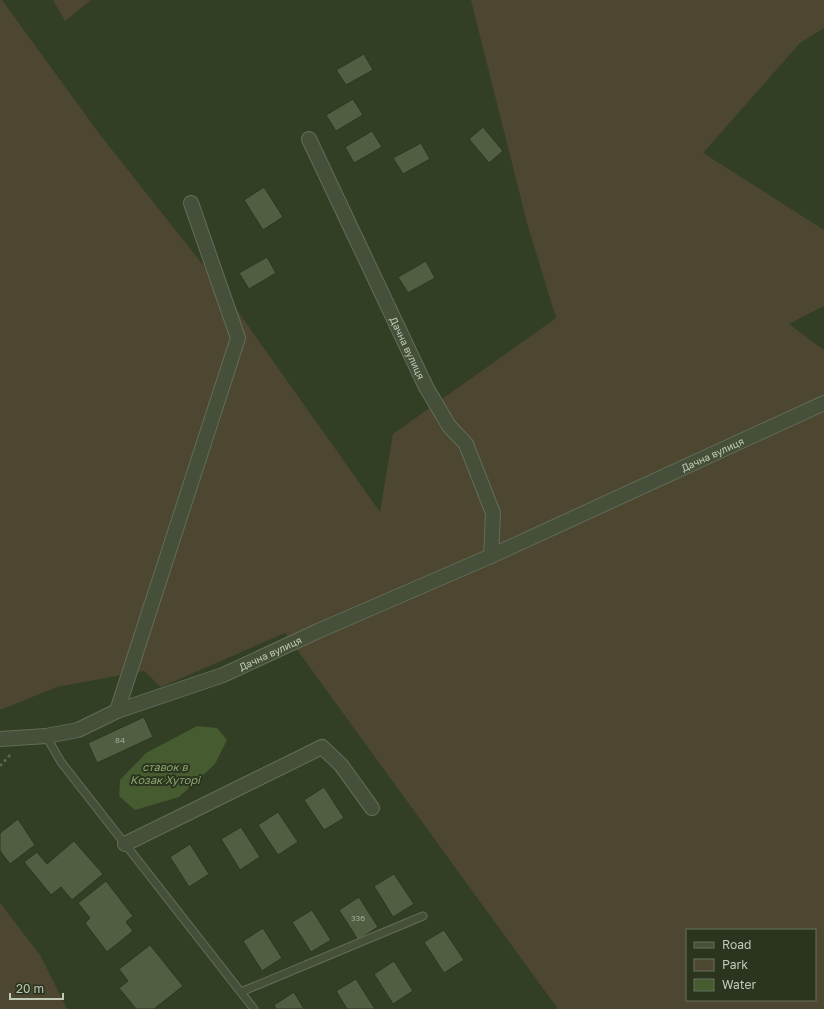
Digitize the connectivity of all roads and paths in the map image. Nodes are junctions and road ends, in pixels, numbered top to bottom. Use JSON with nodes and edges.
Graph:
{"nodes":[{"id":1,"x":309,"y":139,"type":"dead end"},
{"id":2,"x":191,"y":203,"type":"dead end"},
{"id":3,"x":824,"y":402,"type":"edge"},
{"id":4,"x":491,"y":556,"type":"junction"},
{"id":5,"x":117,"y":711,"type":"junction"},
{"id":6,"x":46,"y":736,"type":"junction"},
{"id":7,"x":0,"y":740,"type":"edge"},
{"id":8,"x":372,"y":808,"type":"dead end"},
{"id":9,"x":125,"y":844,"type":"junction"},
{"id":10,"x":423,"y":916,"type":"dead end"},
{"id":11,"x":241,"y":992,"type":"junction"},
{"id":12,"x":254,"y":1009,"type":"edge"}],
"edges":[{"from":1,"to":4,"type":"street","name":"Дачна вулиця"},
{"from":2,"to":5,"type":"street"},
{"from":3,"to":4,"type":"street","name":"Дачна вулиця"},
{"from":4,"to":5,"type":"street","name":"Дачна вулиця"},
{"from":5,"to":6,"type":"street","name":"Дачна вулиця"},
{"from":6,"to":7,"type":"street","name":"Дачна вулиця"},
{"from":6,"to":9,"type":"lane"},
{"from":8,"to":9,"type":"street"},
{"from":9,"to":11,"type":"lane"},
{"from":10,"to":11,"type":"lane"},
{"from":11,"to":12,"type":"lane"}]}
